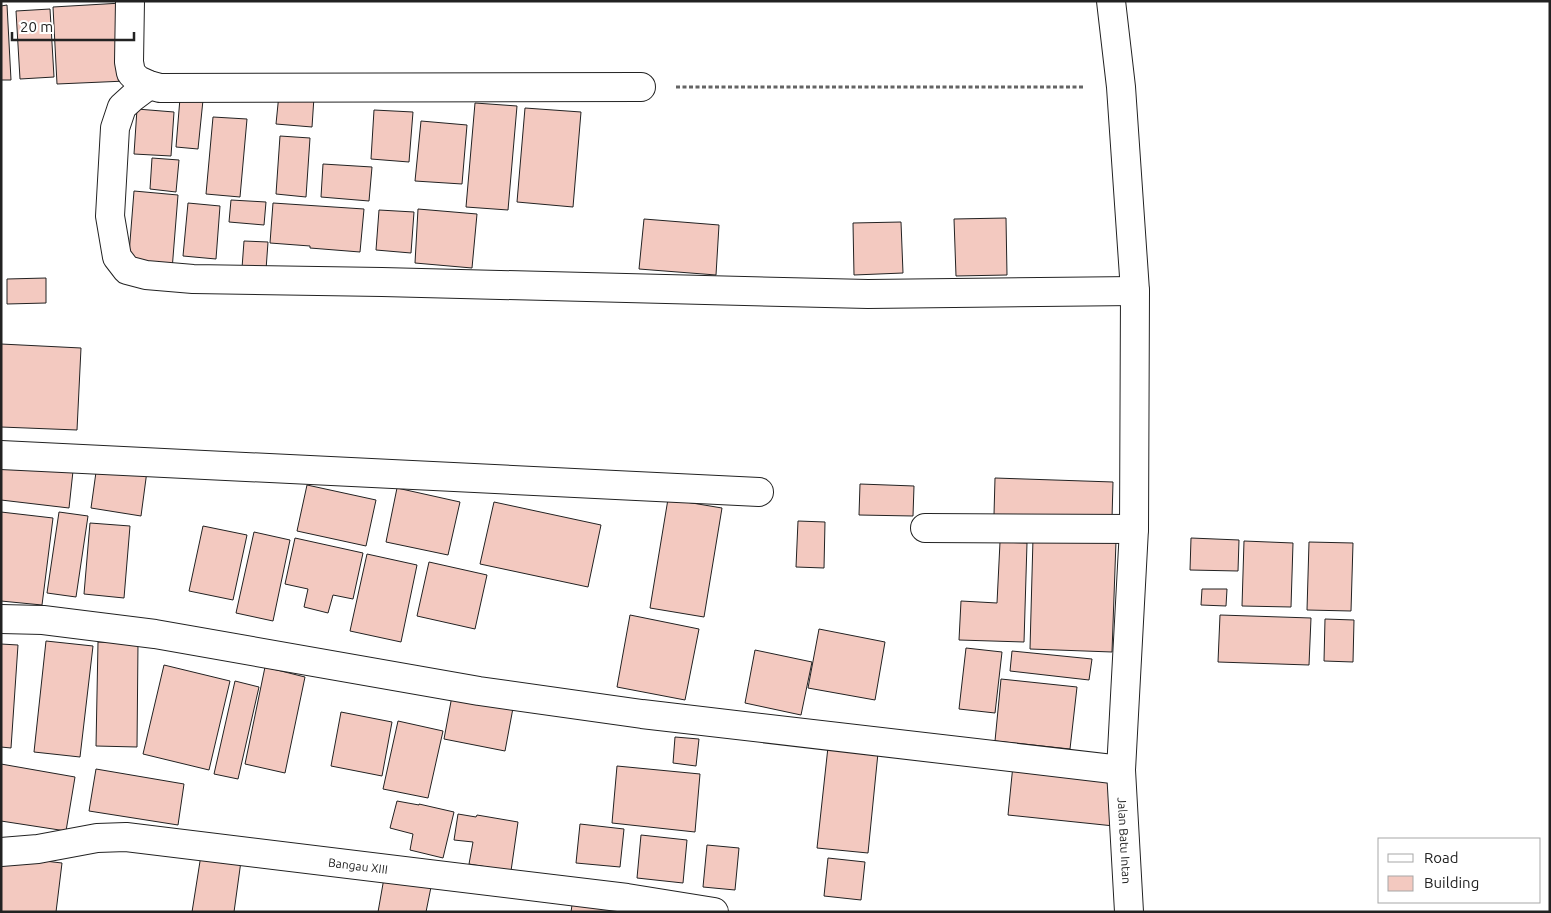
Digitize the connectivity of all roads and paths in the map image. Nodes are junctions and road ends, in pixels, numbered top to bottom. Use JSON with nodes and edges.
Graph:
{"nodes":[{"id":1,"x":130,"y":1,"type":"edge"},
{"id":2,"x":1111,"y":1,"type":"edge"},
{"id":3,"x":148,"y":85,"type":"junction"},
{"id":4,"x":1121,"y":87,"type":"junction"},
{"id":5,"x":641,"y":88,"type":"joint"},
{"id":6,"x":1134,"y":292,"type":"junction"},
{"id":7,"x":1,"y":455,"type":"edge"},
{"id":8,"x":758,"y":492,"type":"dead end"},
{"id":9,"x":924,"y":528,"type":"dead end"},
{"id":10,"x":1134,"y":529,"type":"junction"},
{"id":11,"x":1,"y":619,"type":"edge"},
{"id":12,"x":1121,"y":770,"type":"junction"},
{"id":13,"x":1,"y":852,"type":"edge"},
{"id":14,"x":714,"y":912,"type":"edge"},
{"id":15,"x":1129,"y":912,"type":"edge"}],
"edges":[{"from":1,"to":3,"type":"street"},
{"from":2,"to":4,"type":"street","name":"Jalan Batu Intan"},
{"from":3,"to":5,"type":"street"},
{"from":3,"to":6,"type":"street"},
{"from":4,"to":5,"type":"path"},
{"from":4,"to":6,"type":"street","name":"Jalan Batu Intan"},
{"from":6,"to":10,"type":"street","name":"Jalan Batu Intan"},
{"from":7,"to":8,"type":"street"},
{"from":9,"to":10,"type":"street"},
{"from":10,"to":12,"type":"street","name":"Jalan Batu Intan"},
{"from":11,"to":12,"type":"street"},
{"from":12,"to":15,"type":"street","name":"Jalan Batu Intan"},
{"from":13,"to":14,"type":"street","name":"Bangau XIII"}]}
